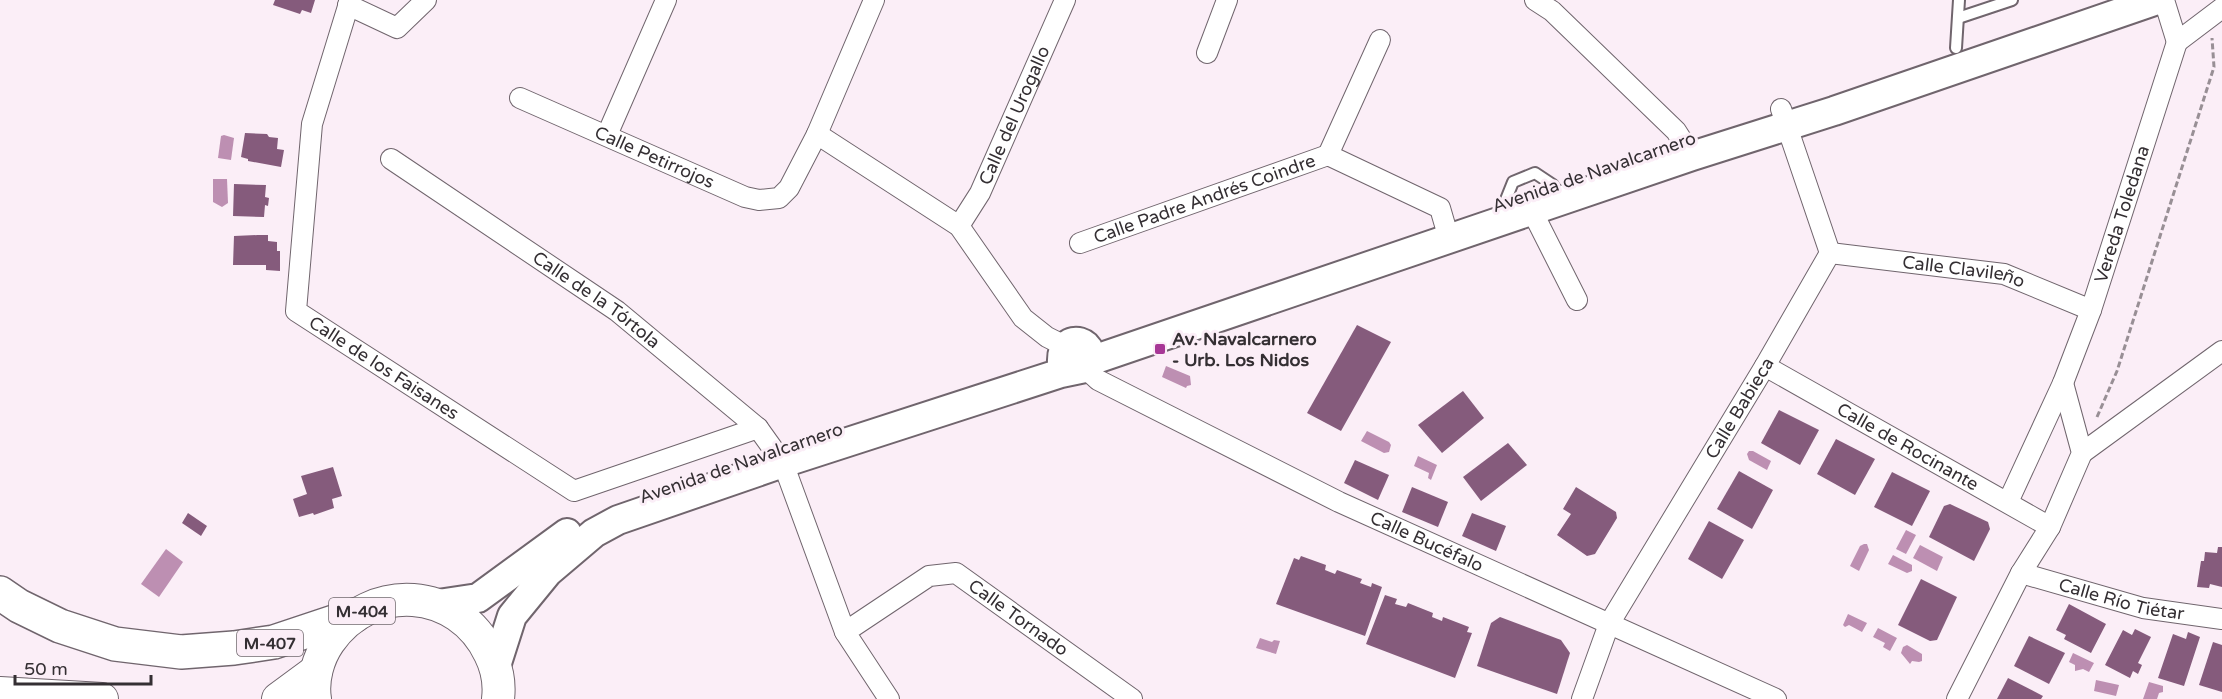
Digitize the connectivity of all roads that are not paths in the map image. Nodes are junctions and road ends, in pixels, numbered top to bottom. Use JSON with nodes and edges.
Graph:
{"nodes":[{"id":1,"x":426,"y":0,"type":"edge"},
{"id":2,"x":666,"y":0,"type":"edge"},
{"id":3,"x":874,"y":0,"type":"edge"},
{"id":4,"x":1065,"y":0,"type":"edge"},
{"id":5,"x":1227,"y":0,"type":"edge"},
{"id":6,"x":1535,"y":0,"type":"edge"},
{"id":7,"x":1959,"y":0,"type":"edge"},
{"id":8,"x":2012,"y":0,"type":"edge"},
{"id":9,"x":2103,"y":0,"type":"edge"},
{"id":10,"x":2157,"y":0,"type":"edge"},
{"id":11,"x":2164,"y":0,"type":"edge"},
{"id":12,"x":349,"y":2,"type":"edge"},
{"id":13,"x":1553,"y":6,"type":"edge"},
{"id":14,"x":2216,"y":13,"type":"edge"},
{"id":15,"x":1958,"y":18,"type":"junction"},
{"id":16,"x":1380,"y":40,"type":"dead end"},
{"id":17,"x":2177,"y":42,"type":"junction"},
{"id":18,"x":1956,"y":48,"type":"junction"},
{"id":19,"x":1207,"y":53,"type":"dead end"},
{"id":20,"x":520,"y":98,"type":"dead end"},
{"id":21,"x":1784,"y":118,"type":"junction"},
{"id":22,"x":817,"y":134,"type":"junction"},
{"id":23,"x":607,"y":135,"type":"junction"},
{"id":24,"x":1688,"y":149,"type":"junction"},
{"id":25,"x":1328,"y":155,"type":"junction"},
{"id":26,"x":391,"y":159,"type":"dead end"},
{"id":27,"x":1532,"y":211,"type":"junction"},
{"id":28,"x":959,"y":226,"type":"junction"},
{"id":29,"x":1446,"y":231,"type":"junction"},
{"id":30,"x":1080,"y":243,"type":"dead end"},
{"id":31,"x":1830,"y":253,"type":"junction"},
{"id":32,"x":1577,"y":300,"type":"dead end"},
{"id":33,"x":2091,"y":310,"type":"junction"},
{"id":34,"x":2222,"y":351,"type":"edge"},
{"id":35,"x":1076,"y":357,"type":"junction"},
{"id":36,"x":1765,"y":366,"type":"junction"},
{"id":37,"x":2063,"y":383,"type":"junction"},
{"id":38,"x":758,"y":428,"type":"junction"},
{"id":39,"x":2082,"y":453,"type":"junction"},
{"id":40,"x":780,"y":457,"type":"junction"},
{"id":41,"x":2008,"y":502,"type":"junction"},
{"id":42,"x":2050,"y":527,"type":"junction"},
{"id":43,"x":2021,"y":573,"type":"junction"},
{"id":44,"x":0,"y":593,"type":"edge"},
{"id":45,"x":438,"y":604,"type":"junction"},
{"id":46,"x":355,"y":615,"type":"junction"},
{"id":47,"x":2222,"y":619,"type":"edge"},
{"id":48,"x":1609,"y":624,"type":"junction"},
{"id":49,"x":845,"y":632,"type":"junction"},
{"id":50,"x":496,"y":666,"type":"junction"},
{"id":51,"x":315,"y":685,"type":"edge"},
{"id":52,"x":0,"y":693,"type":"edge"},
{"id":53,"x":1120,"y":696,"type":"edge"},
{"id":54,"x":102,"y":699,"type":"edge"},
{"id":55,"x":278,"y":699,"type":"edge"},
{"id":56,"x":498,"y":699,"type":"edge"},
{"id":57,"x":889,"y":699,"type":"edge"},
{"id":58,"x":1582,"y":699,"type":"edge"},
{"id":59,"x":1776,"y":699,"type":"edge"},
{"id":60,"x":1957,"y":699,"type":"edge"}],
"edges":[{"from":1,"to":12,"type":"street"},
{"from":2,"to":23,"type":"street"},
{"from":3,"to":22,"type":"street"},
{"from":4,"to":28,"type":"street","name":"Calle del Urogallo"},
{"from":5,"to":19,"type":"street"},
{"from":6,"to":13,"type":"street"},
{"from":7,"to":15,"type":"lane"},
{"from":8,"to":15,"type":"lane"},
{"from":9,"to":18,"type":"street","name":"Avenida de Navalcarnero"},
{"from":10,"to":21,"type":"street","name":"Avenida de Navalcarnero"},
{"from":11,"to":17,"type":"street"},
{"from":12,"to":38,"type":"street","name":"Calle de los Faisanes"},
{"from":13,"to":24,"type":"street"},
{"from":14,"to":17,"type":"street"},
{"from":15,"to":18,"type":"lane"},
{"from":16,"to":25,"type":"street","name":"Calle Padre Andrés Coindre"},
{"from":17,"to":33,"type":"street","name":"Vereda Toledana"},
{"from":18,"to":21,"type":"street","name":"Avenida de Navalcarnero"},
{"from":20,"to":23,"type":"street","name":"Calle Petirrojos"},
{"from":21,"to":24,"type":"street","name":"Avenida de Navalcarnero"},
{"from":21,"to":31,"type":"street"},
{"from":22,"to":23,"type":"street","name":"Calle Petirrojos"},
{"from":22,"to":28,"type":"street"},
{"from":24,"to":27,"type":"street","name":"Avenida de Navalcarnero"},
{"from":24,"to":29,"type":"street","name":"Avenida de Navalcarnero"},
{"from":25,"to":29,"type":"street","name":"Calle Padre Andrés Coindre"},
{"from":25,"to":30,"type":"street","name":"Calle Padre Andrés Coindre"},
{"from":26,"to":38,"type":"street","name":"Calle de la Tórtola"},
{"from":27,"to":29,"type":"street","name":"Avenida de Navalcarnero"},
{"from":27,"to":32,"type":"street","name":"Avenida de Navalcarnero"},
{"from":28,"to":35,"type":"street","name":"Calle Bucéfalo"},
{"from":29,"to":35,"type":"street","name":"Avenida de Navalcarnero"},
{"from":31,"to":33,"type":"street","name":"Calle Clavileño"},
{"from":31,"to":36,"type":"street","name":"Calle Babieca"},
{"from":33,"to":37,"type":"street","name":"Vereda Toledana"},
{"from":34,"to":39,"type":"street"},
{"from":35,"to":40,"type":"street","name":"Avenida de Navalcarnero"},
{"from":35,"to":48,"type":"street","name":"Calle Bucéfalo"},
{"from":36,"to":41,"type":"street","name":"Calle de Rocinante"},
{"from":36,"to":48,"type":"street","name":"Calle Babieca"},
{"from":37,"to":39,"type":"street"},
{"from":37,"to":41,"type":"street","name":"Vereda Toledana"},
{"from":38,"to":40,"type":"street","name":"Calle de la Tórtola"},
{"from":39,"to":42,"type":"street"},
{"from":40,"to":45,"type":"street","name":"Avenida de Navalcarnero"},
{"from":40,"to":49,"type":"street","name":"Calle de la Tórtola"},
{"from":40,"to":50,"type":"street","name":"Avenida de Navalcarnero"},
{"from":41,"to":42,"type":"street","name":"Calle de Rocinante"},
{"from":42,"to":43,"type":"street"},
{"from":43,"to":47,"type":"street","name":"Calle Río Tiétar"},
{"from":43,"to":60,"type":"street"},
{"from":44,"to":46,"type":"highway","number":"M-407"},
{"from":45,"to":46,"type":"main road","number":"M-404"},
{"from":45,"to":50,"type":"main road","number":"M-404"},
{"from":46,"to":51,"type":"main road","number":"M-404"},
{"from":48,"to":58,"type":"street","name":"Calle Babieca"},
{"from":48,"to":59,"type":"street","name":"Calle Bucéfalo"},
{"from":49,"to":53,"type":"street","name":"Calle Tornado"},
{"from":49,"to":57,"type":"street"},
{"from":50,"to":56,"type":"main road","number":"M-404"},
{"from":51,"to":55,"type":"main road","number":"M-404"},
{"from":52,"to":54,"type":"main road"}]}
